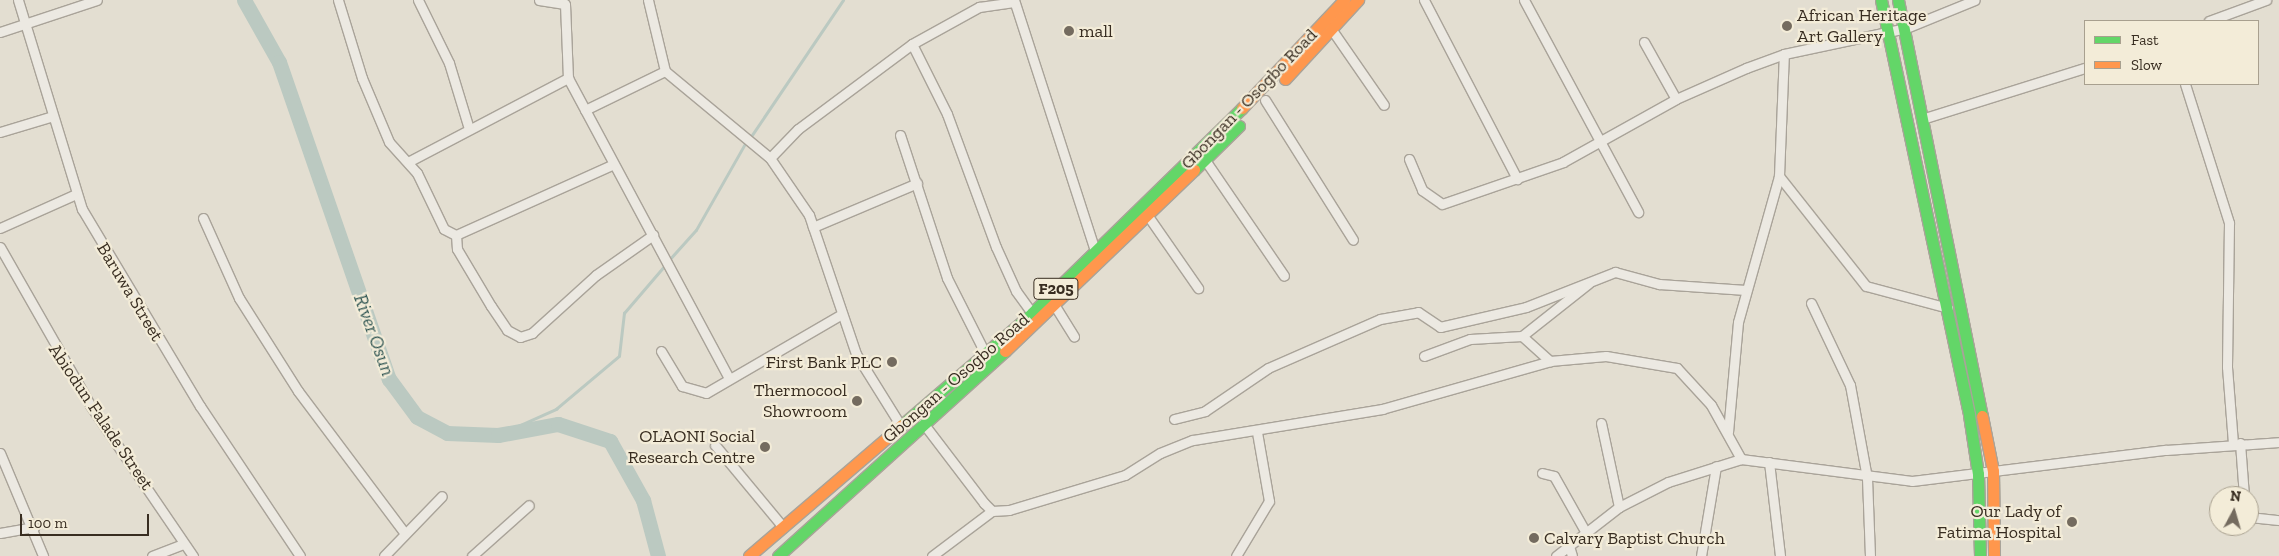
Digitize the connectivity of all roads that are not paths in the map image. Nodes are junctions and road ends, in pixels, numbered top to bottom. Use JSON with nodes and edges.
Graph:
{"nodes":[{"id":1,"x":18,"y":0,"type":"edge"},
{"id":2,"x":97,"y":0,"type":"edge"},
{"id":3,"x":338,"y":0,"type":"edge"},
{"id":4,"x":418,"y":0,"type":"edge"},
{"id":5,"x":539,"y":0,"type":"edge"},
{"id":6,"x":648,"y":0,"type":"edge"},
{"id":7,"x":1344,"y":0,"type":"edge"},
{"id":8,"x":1358,"y":0,"type":"edge"},
{"id":9,"x":1424,"y":0,"type":"edge"},
{"id":10,"x":1524,"y":0,"type":"edge"},
{"id":11,"x":1881,"y":0,"type":"edge"},
{"id":12,"x":1898,"y":0,"type":"edge"},
{"id":13,"x":1975,"y":0,"type":"edge"},
{"id":14,"x":2266,"y":0,"type":"edge"},
{"id":15,"x":1014,"y":1,"type":"edge"},
{"id":16,"x":2212,"y":20,"type":"edge"},
{"id":17,"x":25,"y":23,"type":"junction"},
{"id":18,"x":1906,"y":28,"type":"junction"},
{"id":19,"x":1332,"y":30,"type":"junction"},
{"id":20,"x":0,"y":32,"type":"edge"},
{"id":21,"x":1889,"y":32,"type":"junction"},
{"id":22,"x":1644,"y":42,"type":"dead end"},
{"id":23,"x":912,"y":44,"type":"junction"},
{"id":24,"x":1784,"y":54,"type":"junction"},
{"id":25,"x":2084,"y":68,"type":"edge"},
{"id":26,"x":665,"y":71,"type":"junction"},
{"id":27,"x":568,"y":78,"type":"junction"},
{"id":28,"x":2185,"y":85,"type":"edge"},
{"id":29,"x":1265,"y":100,"type":"junction"},
{"id":30,"x":1676,"y":100,"type":"junction"},
{"id":31,"x":1384,"y":105,"type":"dead end"},
{"id":32,"x":585,"y":110,"type":"junction"},
{"id":33,"x":53,"y":116,"type":"junction"},
{"id":34,"x":1925,"y":118,"type":"junction"},
{"id":35,"x":468,"y":129,"type":"junction"},
{"id":36,"x":0,"y":132,"type":"edge"},
{"id":37,"x":900,"y":135,"type":"dead end"},
{"id":38,"x":1601,"y":142,"type":"junction"},
{"id":39,"x":770,"y":158,"type":"junction"},
{"id":40,"x":1205,"y":160,"type":"junction"},
{"id":41,"x":1409,"y":160,"type":"dead end"},
{"id":42,"x":408,"y":162,"type":"junction"},
{"id":43,"x":612,"y":165,"type":"junction"},
{"id":44,"x":1779,"y":176,"type":"junction"},
{"id":45,"x":1517,"y":179,"type":"junction"},
{"id":46,"x":917,"y":183,"type":"junction"},
{"id":47,"x":76,"y":194,"type":"junction"},
{"id":48,"x":1638,"y":212,"type":"dead end"},
{"id":49,"x":1148,"y":216,"type":"junction"},
{"id":50,"x":203,"y":218,"type":"dead end"},
{"id":51,"x":813,"y":227,"type":"junction"},
{"id":52,"x":0,"y":228,"type":"edge"},
{"id":53,"x":653,"y":234,"type":"junction"},
{"id":54,"x":456,"y":236,"type":"junction"},
{"id":55,"x":1353,"y":240,"type":"dead end"},
{"id":56,"x":0,"y":247,"type":"edge"},
{"id":57,"x":1095,"y":251,"type":"junction"},
{"id":58,"x":1284,"y":276,"type":"dead end"},
{"id":59,"x":1591,"y":281,"type":"junction"},
{"id":60,"x":1198,"y":288,"type":"dead end"},
{"id":61,"x":1746,"y":290,"type":"junction"},
{"id":62,"x":1811,"y":304,"type":"dead end"},
{"id":63,"x":1055,"y":306,"type":"junction"},
{"id":64,"x":1948,"y":308,"type":"junction"},
{"id":65,"x":1032,"y":313,"type":"junction"},
{"id":66,"x":840,"y":315,"type":"junction"},
{"id":67,"x":1015,"y":335,"type":"junction"},
{"id":68,"x":1074,"y":336,"type":"dead end"},
{"id":69,"x":1522,"y":336,"type":"junction"},
{"id":70,"x":662,"y":351,"type":"dead end"},
{"id":71,"x":985,"y":353,"type":"junction"},
{"id":72,"x":1424,"y":356,"type":"dead end"},
{"id":73,"x":1550,"y":362,"type":"junction"},
{"id":74,"x":729,"y":378,"type":"junction"},
{"id":75,"x":1174,"y":419,"type":"dead end"},
{"id":76,"x":1601,"y":422,"type":"dead end"},
{"id":77,"x":923,"y":424,"type":"junction"},
{"id":78,"x":901,"y":426,"type":"junction"},
{"id":79,"x":1257,"y":432,"type":"junction"},
{"id":80,"x":1728,"y":432,"type":"junction"},
{"id":81,"x":2279,"y":442,"type":"edge"},
{"id":82,"x":2236,"y":444,"type":"junction"},
{"id":83,"x":715,"y":445,"type":"dead end"},
{"id":84,"x":0,"y":453,"type":"edge"},
{"id":85,"x":1741,"y":459,"type":"junction"},
{"id":86,"x":1769,"y":462,"type":"junction"},
{"id":87,"x":1716,"y":466,"type":"junction"},
{"id":88,"x":1993,"y":471,"type":"junction"},
{"id":89,"x":1542,"y":473,"type":"dead end"},
{"id":90,"x":1978,"y":474,"type":"junction"},
{"id":91,"x":1867,"y":478,"type":"junction"},
{"id":92,"x":2242,"y":486,"type":"edge"},
{"id":93,"x":442,"y":496,"type":"dead end"},
{"id":94,"x":529,"y":505,"type":"dead end"},
{"id":95,"x":1619,"y":507,"type":"junction"},
{"id":96,"x":992,"y":511,"type":"junction"},
{"id":97,"x":2259,"y":518,"type":"edge"},
{"id":98,"x":2279,"y":520,"type":"edge"},
{"id":99,"x":34,"y":527,"type":"junction"},
{"id":100,"x":783,"y":527,"type":"junction"},
{"id":101,"x":1585,"y":531,"type":"junction"},
{"id":102,"x":404,"y":532,"type":"junction"},
{"id":103,"x":0,"y":533,"type":"edge"},
{"id":104,"x":184,"y":544,"type":"junction"},
{"id":105,"x":1568,"y":546,"type":"junction"},
{"id":106,"x":43,"y":556,"type":"edge"},
{"id":107,"x":152,"y":556,"type":"edge"},
{"id":108,"x":193,"y":556,"type":"edge"},
{"id":109,"x":300,"y":556,"type":"edge"},
{"id":110,"x":384,"y":556,"type":"edge"},
{"id":111,"x":472,"y":556,"type":"edge"},
{"id":112,"x":749,"y":556,"type":"edge"},
{"id":113,"x":778,"y":556,"type":"edge"},
{"id":114,"x":932,"y":556,"type":"edge"},
{"id":115,"x":1236,"y":556,"type":"edge"},
{"id":116,"x":1556,"y":556,"type":"edge"},
{"id":117,"x":1572,"y":556,"type":"edge"},
{"id":118,"x":1701,"y":556,"type":"edge"},
{"id":119,"x":1780,"y":556,"type":"edge"},
{"id":120,"x":1870,"y":556,"type":"edge"},
{"id":121,"x":1980,"y":556,"type":"edge"},
{"id":122,"x":1994,"y":556,"type":"edge"}],
"edges":[{"from":1,"to":17,"type":"street","name":"Baruwa Street"},
{"from":2,"to":17,"type":"street"},
{"from":3,"to":42,"type":"street"},
{"from":4,"to":35,"type":"street"},
{"from":5,"to":27,"type":"street"},
{"from":6,"to":26,"type":"street"},
{"from":7,"to":57,"type":"main road","name":"Gbongan - Osogbo Road","number":"F205"},
{"from":8,"to":19,"type":"main road","name":"Gbongan - Osogbo Road","number":"F205"},
{"from":9,"to":45,"type":"street"},
{"from":10,"to":38,"type":"street"},
{"from":11,"to":21,"type":"main road"},
{"from":12,"to":18,"type":"main road"},
{"from":13,"to":18,"type":"street"},
{"from":14,"to":16,"type":"street"},
{"from":15,"to":23,"type":"street"},
{"from":15,"to":57,"type":"street"},
{"from":17,"to":20,"type":"street"},
{"from":17,"to":33,"type":"street","name":"Baruwa Street"},
{"from":18,"to":21,"type":"street"},
{"from":18,"to":34,"type":"main road"},
{"from":19,"to":29,"type":"main road","name":"Gbongan - Osogbo Road","number":"F205"},
{"from":19,"to":31,"type":"street"},
{"from":21,"to":24,"type":"street"},
{"from":21,"to":64,"type":"main road"},
{"from":22,"to":30,"type":"street"},
{"from":23,"to":39,"type":"street"},
{"from":23,"to":65,"type":"street"},
{"from":24,"to":30,"type":"street"},
{"from":24,"to":44,"type":"street"},
{"from":25,"to":34,"type":"street"},
{"from":26,"to":32,"type":"street"},
{"from":26,"to":39,"type":"street"},
{"from":27,"to":32,"type":"street"},
{"from":27,"to":35,"type":"street"},
{"from":28,"to":82,"type":"street"},
{"from":29,"to":40,"type":"main road","name":"Gbongan - Osogbo Road","number":"F205"},
{"from":29,"to":55,"type":"street"},
{"from":30,"to":38,"type":"street"},
{"from":32,"to":43,"type":"street"},
{"from":33,"to":36,"type":"street"},
{"from":33,"to":47,"type":"street","name":"Baruwa Street"},
{"from":34,"to":88,"type":"main road"},
{"from":35,"to":42,"type":"street"},
{"from":37,"to":46,"type":"street"},
{"from":38,"to":45,"type":"street"},
{"from":38,"to":48,"type":"street"},
{"from":39,"to":51,"type":"street"},
{"from":40,"to":49,"type":"main road","name":"Gbongan - Osogbo Road","number":"F205"},
{"from":40,"to":58,"type":"street"},
{"from":41,"to":45,"type":"street"},
{"from":42,"to":54,"type":"street"},
{"from":43,"to":53,"type":"street"},
{"from":43,"to":54,"type":"street"},
{"from":44,"to":61,"type":"street"},
{"from":44,"to":64,"type":"street"},
{"from":46,"to":51,"type":"street"},
{"from":46,"to":71,"type":"street"},
{"from":47,"to":52,"type":"street"},
{"from":47,"to":109,"type":"street","name":"Baruwa Street"},
{"from":49,"to":60,"type":"street"},
{"from":49,"to":63,"type":"main road","name":"Gbongan - Osogbo Road","number":"F205"},
{"from":50,"to":102,"type":"street"},
{"from":51,"to":66,"type":"street"},
{"from":53,"to":54,"type":"street"},
{"from":53,"to":74,"type":"street"},
{"from":56,"to":104,"type":"street","name":"Abiodun Falade Street"},
{"from":57,"to":65,"type":"main road","name":"Gbongan - Osogbo Road","number":"F205"},
{"from":59,"to":61,"type":"street"},
{"from":59,"to":69,"type":"street"},
{"from":59,"to":75,"type":"street"},
{"from":61,"to":80,"type":"street"},
{"from":62,"to":91,"type":"street"},
{"from":63,"to":67,"type":"main road","name":"Gbongan - Osogbo Road","number":"F205"},
{"from":63,"to":68,"type":"street"},
{"from":64,"to":90,"type":"main road"},
{"from":65,"to":67,"type":"main road","name":"Gbongan - Osogbo Road","number":"F205"},
{"from":66,"to":74,"type":"street"},
{"from":66,"to":78,"type":"street"},
{"from":67,"to":71,"type":"main road","name":"Gbongan - Osogbo Road","number":"F205"},
{"from":67,"to":77,"type":"main road","name":"Gbongan - Osogbo Road","number":"F205"},
{"from":69,"to":72,"type":"street"},
{"from":69,"to":73,"type":"street"},
{"from":70,"to":74,"type":"street"},
{"from":71,"to":78,"type":"main road","name":"Gbongan - Osogbo Road","number":"F205"},
{"from":73,"to":79,"type":"street"},
{"from":73,"to":80,"type":"street"},
{"from":76,"to":95,"type":"street"},
{"from":77,"to":96,"type":"street"},
{"from":77,"to":113,"type":"main road","name":"Gbongan - Osogbo Road","number":"F205"},
{"from":78,"to":100,"type":"main road","name":"Gbongan - Osogbo Road","number":"F205"},
{"from":79,"to":96,"type":"street"},
{"from":79,"to":115,"type":"street"},
{"from":80,"to":85,"type":"street"},
{"from":81,"to":82,"type":"street"},
{"from":82,"to":88,"type":"street"},
{"from":82,"to":92,"type":"street"},
{"from":83,"to":100,"type":"street"},
{"from":84,"to":99,"type":"street"},
{"from":85,"to":86,"type":"street"},
{"from":85,"to":87,"type":"street"},
{"from":86,"to":91,"type":"street"},
{"from":86,"to":119,"type":"street"},
{"from":87,"to":95,"type":"street"},
{"from":87,"to":118,"type":"street"},
{"from":88,"to":90,"type":"street"},
{"from":88,"to":122,"type":"main road"},
{"from":89,"to":101,"type":"street"},
{"from":90,"to":91,"type":"street"},
{"from":90,"to":121,"type":"main road"},
{"from":91,"to":120,"type":"street"},
{"from":93,"to":102,"type":"street"},
{"from":94,"to":111,"type":"street"},
{"from":95,"to":101,"type":"street"},
{"from":96,"to":114,"type":"street"},
{"from":97,"to":98,"type":"street"},
{"from":99,"to":103,"type":"street"},
{"from":99,"to":106,"type":"street"},
{"from":100,"to":112,"type":"main road","name":"Gbongan - Osogbo Road","number":"F205"},
{"from":101,"to":105,"type":"street"},
{"from":102,"to":110,"type":"street"},
{"from":104,"to":107,"type":"street"},
{"from":104,"to":108,"type":"street","name":"Abiodun Falade Street"},
{"from":105,"to":116,"type":"street"},
{"from":105,"to":117,"type":"street"}]}
